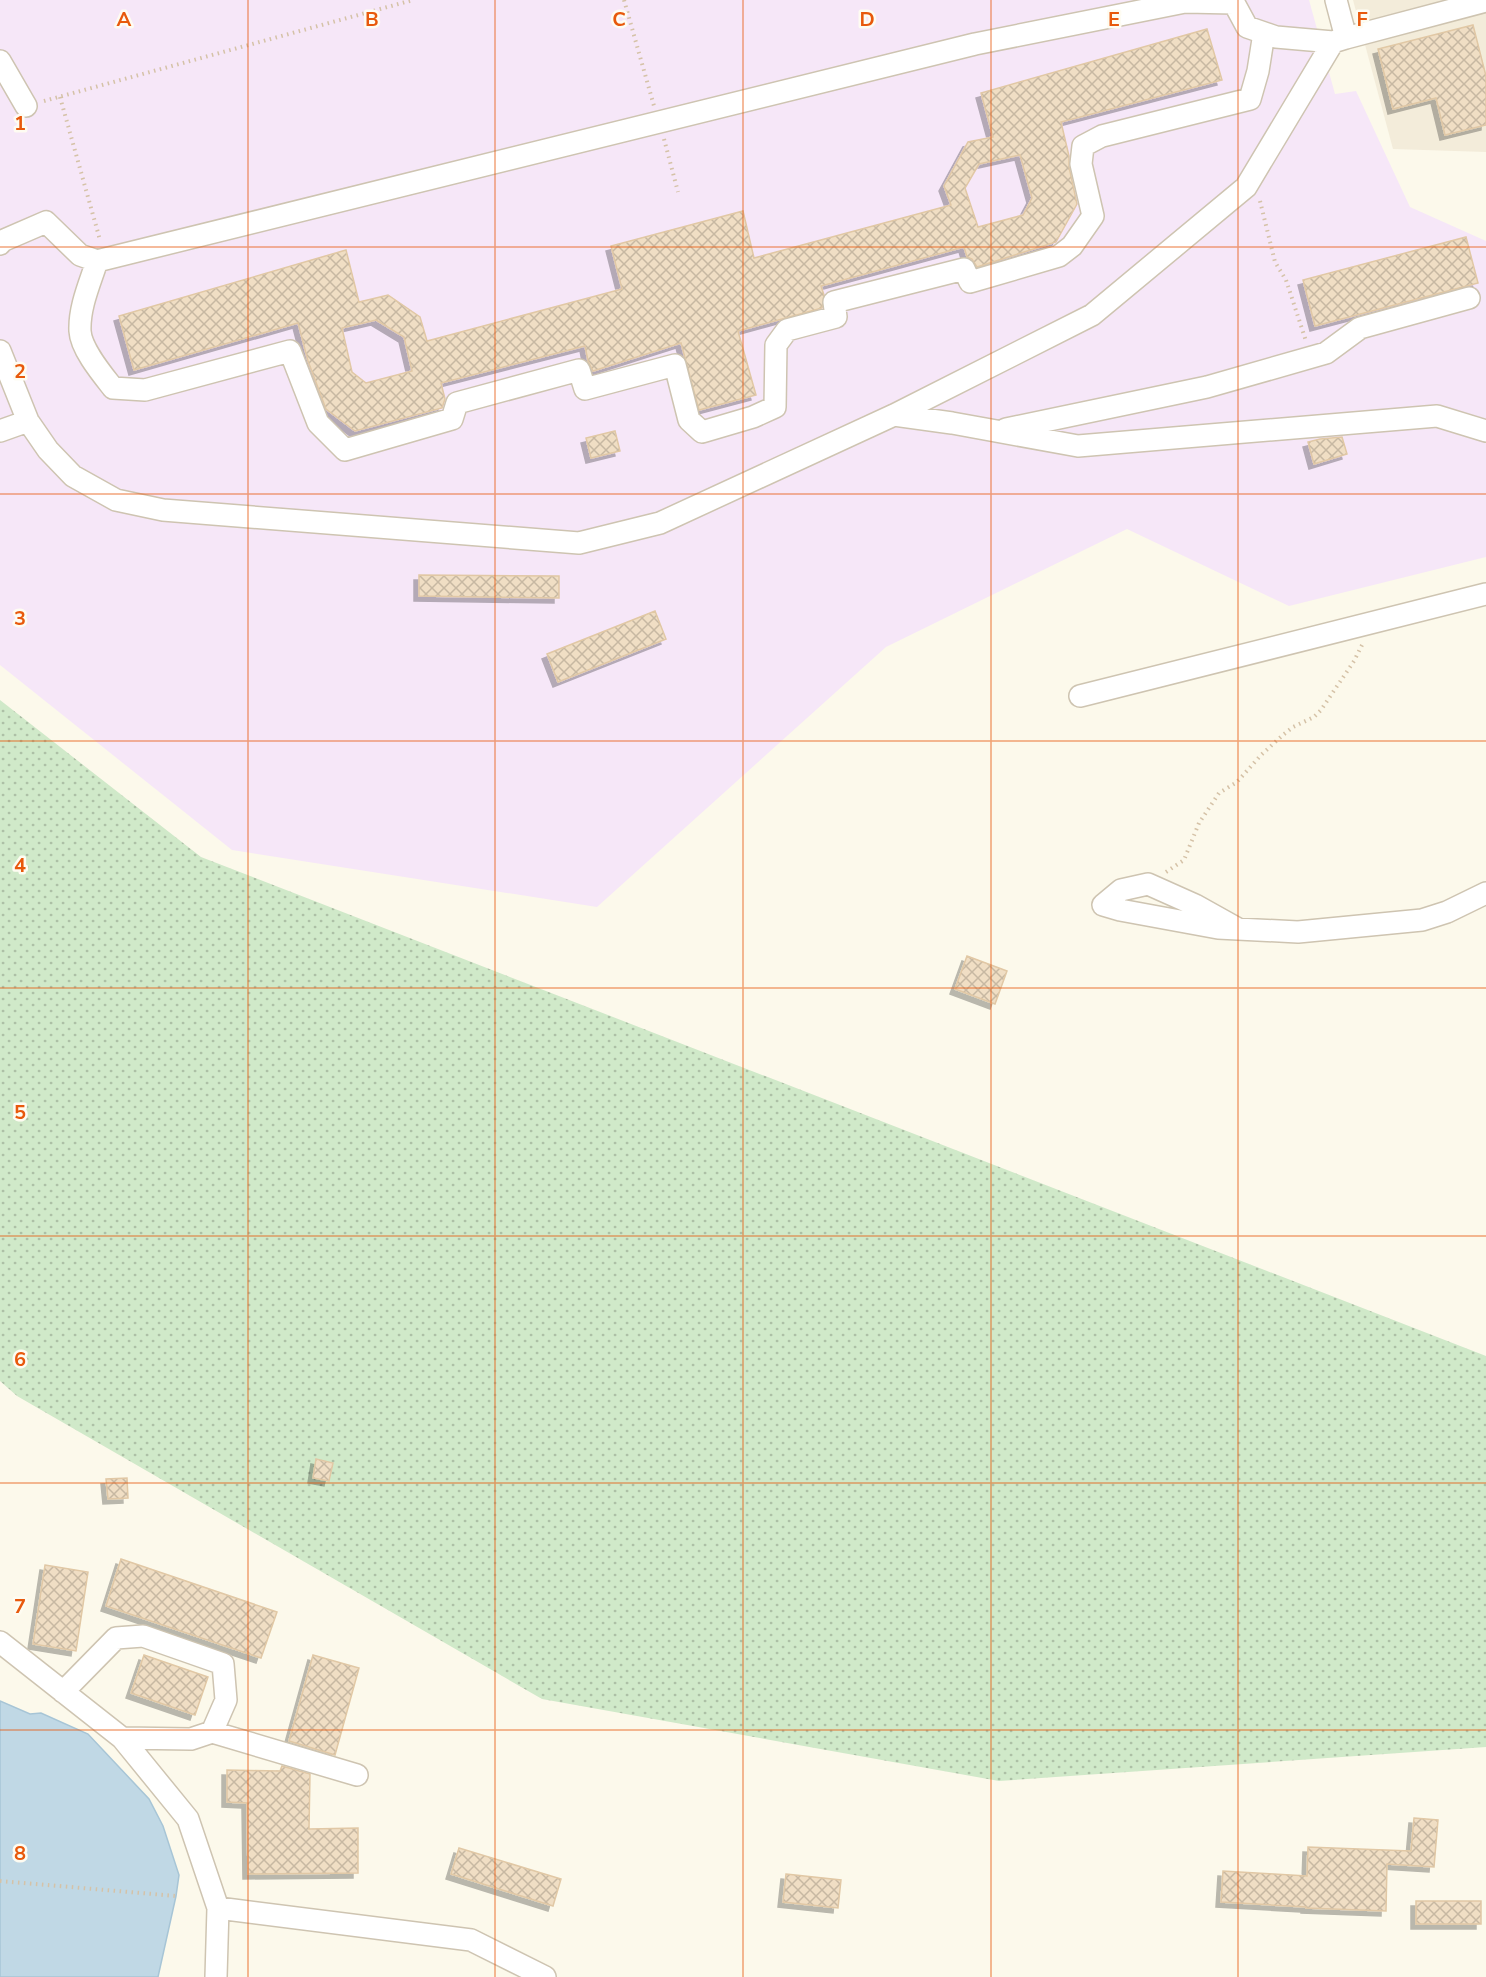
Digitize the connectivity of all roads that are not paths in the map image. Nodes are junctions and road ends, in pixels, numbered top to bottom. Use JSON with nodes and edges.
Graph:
{"nodes":[{"id":1,"x":1336,"y":0,"type":"edge"},
{"id":2,"x":1486,"y":3,"type":"edge"},
{"id":3,"x":1264,"y":33,"type":"junction"},
{"id":4,"x":1340,"y":40,"type":"junction"},
{"id":5,"x":0,"y":60,"type":"edge"},
{"id":6,"x":26,"y":106,"type":"road end"},
{"id":7,"x":0,"y":244,"type":"edge"},
{"id":8,"x":101,"y":260,"type":"junction"},
{"id":9,"x":1469,"y":298,"type":"dead end"},
{"id":10,"x":0,"y":351,"type":"edge"},
{"id":11,"x":894,"y":415,"type":"junction"},
{"id":12,"x":28,"y":421,"type":"junction"},
{"id":13,"x":0,"y":431,"type":"edge"},
{"id":14,"x":997,"y":431,"type":"junction"},
{"id":15,"x":1486,"y":431,"type":"edge"},
{"id":16,"x":1486,"y":594,"type":"edge"},
{"id":17,"x":1080,"y":696,"type":"dead end"},
{"id":18,"x":1486,"y":893,"type":"edge"},
{"id":19,"x":1238,"y":929,"type":"junction"},
{"id":20,"x":0,"y":1642,"type":"edge"},
{"id":21,"x":63,"y":1692,"type":"junction"},
{"id":22,"x":212,"y":1732,"type":"junction"},
{"id":23,"x":122,"y":1738,"type":"junction"},
{"id":24,"x":357,"y":1775,"type":"dead end"},
{"id":25,"x":218,"y":1908,"type":"junction"},
{"id":26,"x":216,"y":1977,"type":"edge"},
{"id":27,"x":545,"y":1977,"type":"edge"}],
"edges":[{"from":1,"to":4,"type":"street"},
{"from":2,"to":4,"type":"street"},
{"from":3,"to":4,"type":"street"},
{"from":3,"to":8,"type":"street"},
{"from":3,"to":8,"type":"street"},
{"from":4,"to":11,"type":"street"},
{"from":5,"to":6,"type":"street"},
{"from":7,"to":8,"type":"street"},
{"from":9,"to":14,"type":"street"},
{"from":10,"to":12,"type":"street"},
{"from":11,"to":12,"type":"street"},
{"from":11,"to":14,"type":"street"},
{"from":12,"to":13,"type":"street"},
{"from":14,"to":15,"type":"street"},
{"from":16,"to":17,"type":"street"},
{"from":18,"to":19,"type":"street"},
{"from":19,"to":19,"type":"street"},
{"from":20,"to":21,"type":"street"},
{"from":21,"to":22,"type":"street"},
{"from":21,"to":23,"type":"street"},
{"from":22,"to":23,"type":"street"},
{"from":22,"to":24,"type":"street"},
{"from":23,"to":25,"type":"street"},
{"from":25,"to":26,"type":"street"},
{"from":25,"to":27,"type":"street"}]}
